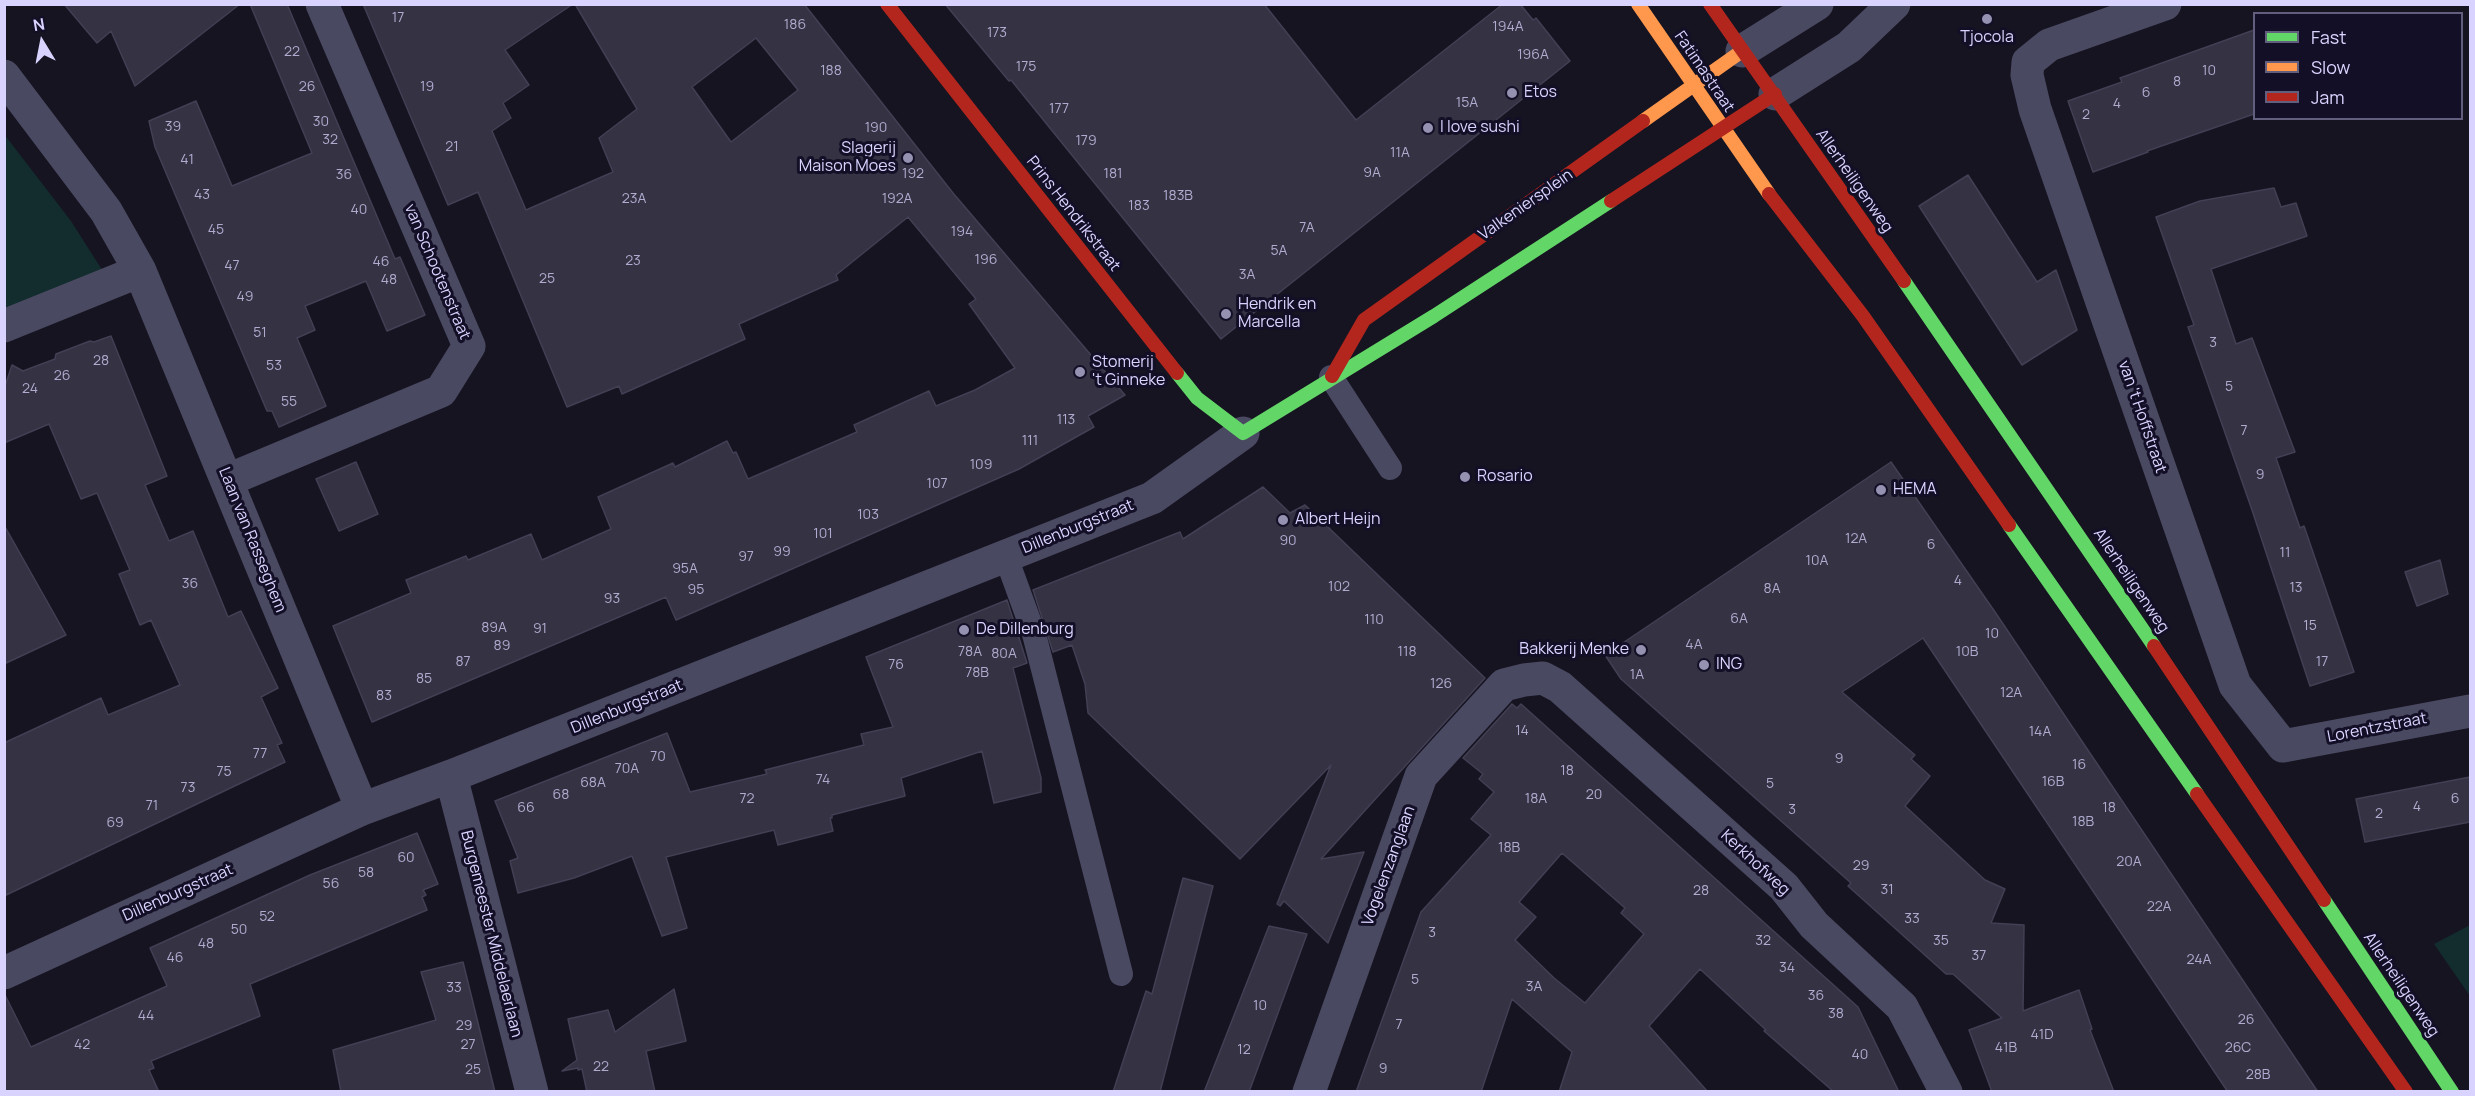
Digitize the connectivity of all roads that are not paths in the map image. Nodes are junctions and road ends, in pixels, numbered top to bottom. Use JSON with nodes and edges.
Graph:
{"nodes":[{"id":1,"x":322,"y":4,"type":"edge"},
{"id":2,"x":887,"y":4,"type":"edge"},
{"id":3,"x":1638,"y":4,"type":"edge"},
{"id":4,"x":1710,"y":4,"type":"edge"},
{"id":5,"x":1817,"y":4,"type":"edge"},
{"id":6,"x":1894,"y":4,"type":"edge"},
{"id":7,"x":2165,"y":4,"type":"edge"},
{"id":8,"x":1742,"y":51,"type":"junction"},
{"id":9,"x":4,"y":76,"type":"edge"},
{"id":10,"x":1692,"y":86,"type":"junction"},
{"id":11,"x":1775,"y":94,"type":"junction"},
{"id":12,"x":1722,"y":129,"type":"junction"},
{"id":13,"x":140,"y":271,"type":"junction"},
{"id":14,"x":4,"y":326,"type":"edge"},
{"id":15,"x":1331,"y":377,"type":"junction"},
{"id":16,"x":1243,"y":433,"type":"junction"},
{"id":17,"x":1390,"y":468,"type":"dead end"},
{"id":18,"x":228,"y":480,"type":"junction"},
{"id":19,"x":1006,"y":557,"type":"junction"},
{"id":20,"x":1524,"y":680,"type":"joint"},
{"id":21,"x":2470,"y":711,"type":"edge"},
{"id":22,"x":2283,"y":746,"type":"joint"},
{"id":23,"x":451,"y":776,"type":"junction"},
{"id":24,"x":362,"y":809,"type":"junction"},
{"id":25,"x":4,"y":973,"type":"edge"},
{"id":26,"x":1121,"y":974,"type":"dead end"},
{"id":27,"x":532,"y":1092,"type":"edge"},
{"id":28,"x":1309,"y":1092,"type":"edge"},
{"id":29,"x":1946,"y":1092,"type":"edge"},
{"id":30,"x":2406,"y":1092,"type":"edge"},
{"id":31,"x":2452,"y":1092,"type":"edge"}],
"edges":[{"from":1,"to":18,"type":"street","name":"van Schootenstraat"},
{"from":2,"to":16,"type":"main road","name":"Prins Hendrikstraat"},
{"from":3,"to":10,"type":"main road","name":"Fatimastraat"},
{"from":4,"to":8,"type":"main road"},
{"from":5,"to":8,"type":"street"},
{"from":6,"to":11,"type":"street"},
{"from":7,"to":22,"type":"street","name":"van 't Hoffstraat"},
{"from":8,"to":10,"type":"main road","name":"Valkeniersplein"},
{"from":8,"to":11,"type":"main road"},
{"from":9,"to":13,"type":"street","name":"Laan van Rasseghem"},
{"from":10,"to":12,"type":"main road","name":"Fatimastraat"},
{"from":10,"to":15,"type":"main road","name":"Valkeniersplein"},
{"from":11,"to":12,"type":"main road","name":"Valkeniersplein"},
{"from":11,"to":31,"type":"main road","name":"Allerheiligenweg"},
{"from":12,"to":15,"type":"main road","name":"Valkeniersplein"},
{"from":12,"to":30,"type":"main road"},
{"from":13,"to":14,"type":"street"},
{"from":13,"to":18,"type":"street","name":"Laan van Rasseghem"},
{"from":15,"to":16,"type":"main road","name":"Valkeniersplein"},
{"from":15,"to":17,"type":"lane"},
{"from":16,"to":19,"type":"street","name":"Dillenburgstraat"},
{"from":18,"to":24,"type":"street","name":"Laan van Rasseghem"},
{"from":19,"to":23,"type":"street","name":"Dillenburgstraat"},
{"from":19,"to":26,"type":"lane"},
{"from":20,"to":28,"type":"street","name":"Vogelenzanglaan"},
{"from":20,"to":29,"type":"street","name":"Kerkhofweg"},
{"from":21,"to":22,"type":"street","name":"Lorentzstraat"},
{"from":23,"to":24,"type":"street","name":"Dillenburgstraat"},
{"from":23,"to":27,"type":"street","name":"Burgemeester Middelaerlaan"},
{"from":24,"to":25,"type":"street","name":"Dillenburgstraat"}]}
